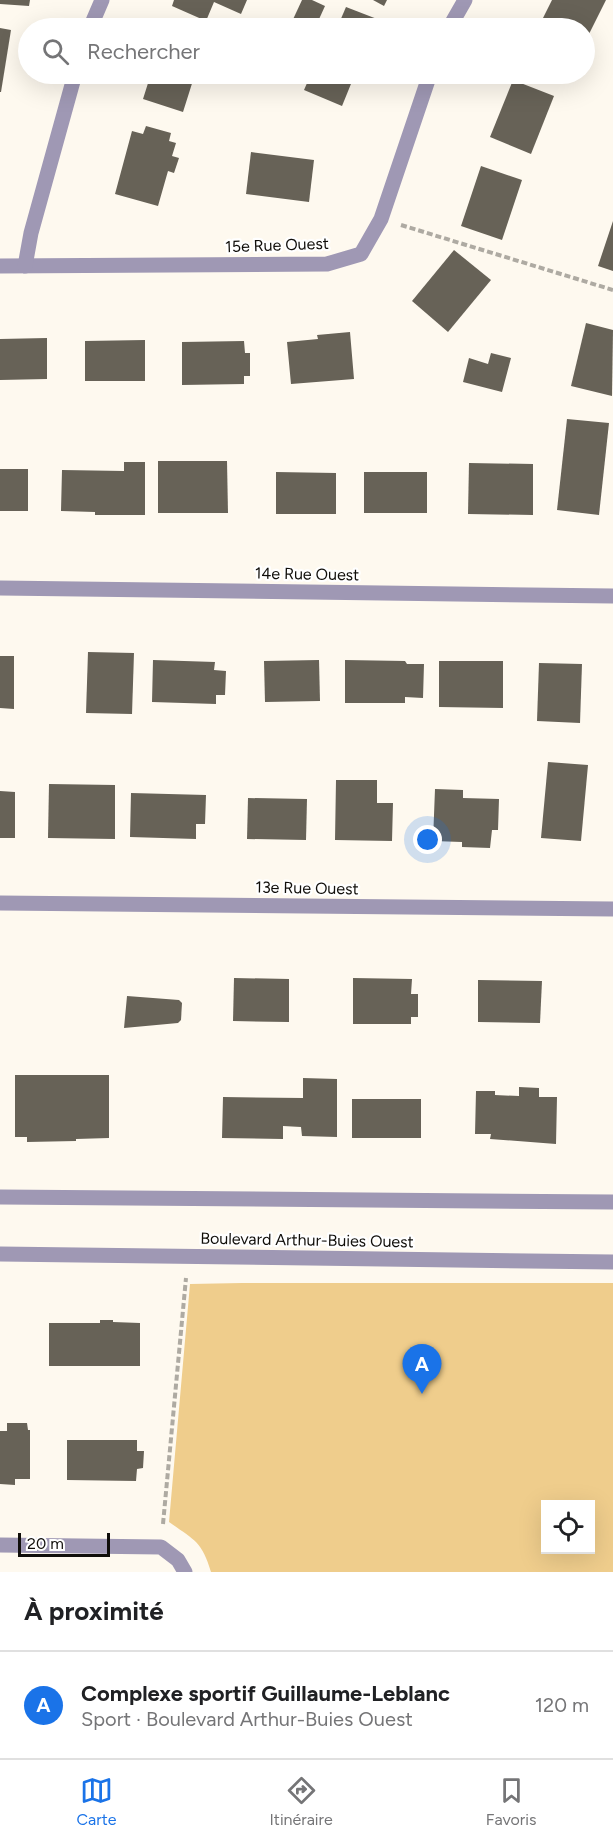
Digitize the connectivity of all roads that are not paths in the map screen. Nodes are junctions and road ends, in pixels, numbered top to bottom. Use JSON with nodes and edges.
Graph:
{"nodes":[{"id":1,"x":102,"y":0,"type":"edge"},
{"id":2,"x":465,"y":0,"type":"edge"},
{"id":3,"x":94,"y":18,"type":"edge"},
{"id":4,"x":455,"y":18,"type":"edge"},
{"id":5,"x":72,"y":84,"type":"edge"},
{"id":6,"x":427,"y":84,"type":"edge"},
{"id":7,"x":0,"y":266,"type":"edge"},
{"id":8,"x":25,"y":266,"type":"junction"},
{"id":9,"x":0,"y":588,"type":"edge"},
{"id":10,"x":613,"y":596,"type":"edge"},
{"id":11,"x":0,"y":903,"type":"edge"},
{"id":12,"x":613,"y":909,"type":"edge"},
{"id":13,"x":0,"y":1197,"type":"edge"},
{"id":14,"x":613,"y":1202,"type":"edge"},
{"id":15,"x":0,"y":1254,"type":"edge"},
{"id":16,"x":613,"y":1262,"type":"edge"},
{"id":17,"x":0,"y":1545,"type":"edge"},
{"id":18,"x":185,"y":1572,"type":"edge"}],
"edges":[{"from":1,"to":3,"type":"street"},
{"from":2,"to":4,"type":"street"},
{"from":5,"to":8,"type":"street"},
{"from":6,"to":8,"type":"street","name":"15e Rue Ouest"},
{"from":7,"to":8,"type":"street","name":"15e Rue Ouest"},
{"from":9,"to":10,"type":"street","name":"14e Rue Ouest"},
{"from":11,"to":12,"type":"street","name":"13e Rue Ouest"},
{"from":13,"to":14,"type":"street"},
{"from":15,"to":16,"type":"street","name":"Boulevard Arthur-Buies Ouest"},
{"from":17,"to":18,"type":"street"}]}
